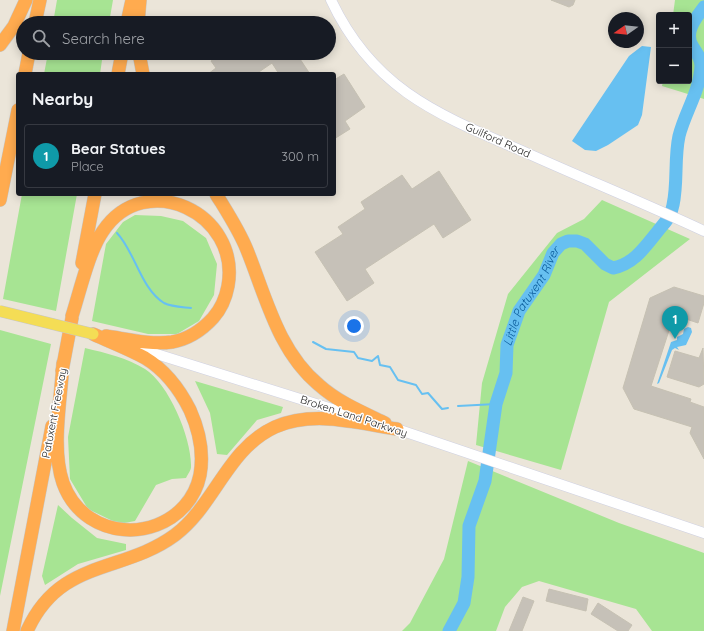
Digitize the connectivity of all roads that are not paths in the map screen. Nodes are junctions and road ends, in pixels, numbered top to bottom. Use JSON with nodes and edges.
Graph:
{"nodes":[{"id":1,"x":26,"y":0,"type":"edge"},
{"id":2,"x":40,"y":0,"type":"edge"},
{"id":3,"x":132,"y":0,"type":"edge"},
{"id":4,"x":140,"y":0,"type":"edge"},
{"id":5,"x":331,"y":0,"type":"edge"},
{"id":6,"x":19,"y":16,"type":"edge"},
{"id":7,"x":37,"y":16,"type":"edge"},
{"id":8,"x":129,"y":16,"type":"edge"},
{"id":9,"x":139,"y":16,"type":"edge"},
{"id":10,"x":16,"y":22,"type":"edge"},
{"id":11,"x":0,"y":46,"type":"edge"},
{"id":12,"x":28,"y":60,"type":"edge"},
{"id":13,"x":121,"y":60,"type":"edge"},
{"id":14,"x":140,"y":60,"type":"edge"},
{"id":15,"x":25,"y":72,"type":"edge"},
{"id":16,"x":118,"y":72,"type":"edge"},
{"id":17,"x":143,"y":72,"type":"edge"},
{"id":18,"x":16,"y":120,"type":"edge"},
{"id":19,"x":95,"y":196,"type":"edge"},
{"id":20,"x":217,"y":196,"type":"edge"},
{"id":21,"x":0,"y":200,"type":"edge"},
{"id":22,"x":704,"y":232,"type":"edge"},
{"id":23,"x":0,"y":311,"type":"edge"},
{"id":24,"x":72,"y":316,"type":"junction"},
{"id":25,"x":93,"y":334,"type":"junction"},
{"id":26,"x":64,"y":363,"type":"junction"},
{"id":27,"x":397,"y":429,"type":"junction"},
{"id":28,"x":704,"y":533,"type":"edge"},
{"id":29,"x":13,"y":631,"type":"edge"},
{"id":30,"x":26,"y":631,"type":"edge"}],
"edges":[{"from":1,"to":6,"type":"highway"},
{"from":2,"to":7,"type":"highway"},
{"from":3,"to":8,"type":"highway"},
{"from":4,"to":9,"type":"highway"},
{"from":5,"to":22,"type":"street","name":"Guilford Road"},
{"from":10,"to":11,"type":"highway"},
{"from":12,"to":15,"type":"highway"},
{"from":13,"to":16,"type":"highway"},
{"from":14,"to":17,"type":"highway"},
{"from":18,"to":21,"type":"highway"},
{"from":19,"to":24,"type":"highway","name":"Patuxent Freeway"},
{"from":20,"to":27,"type":"highway"},
{"from":23,"to":25,"type":"main road","name":"Broken Land Parkway","bridge":true},
{"from":24,"to":25,"type":"highway"},
{"from":24,"to":26,"type":"highway","name":"Patuxent Freeway"},
{"from":25,"to":26,"type":"highway"},
{"from":25,"to":27,"type":"street","name":"Broken Land Parkway"},
{"from":26,"to":29,"type":"highway","name":"Patuxent Freeway"},
{"from":27,"to":28,"type":"street","name":"Broken Land Parkway"},
{"from":27,"to":30,"type":"highway"}]}
